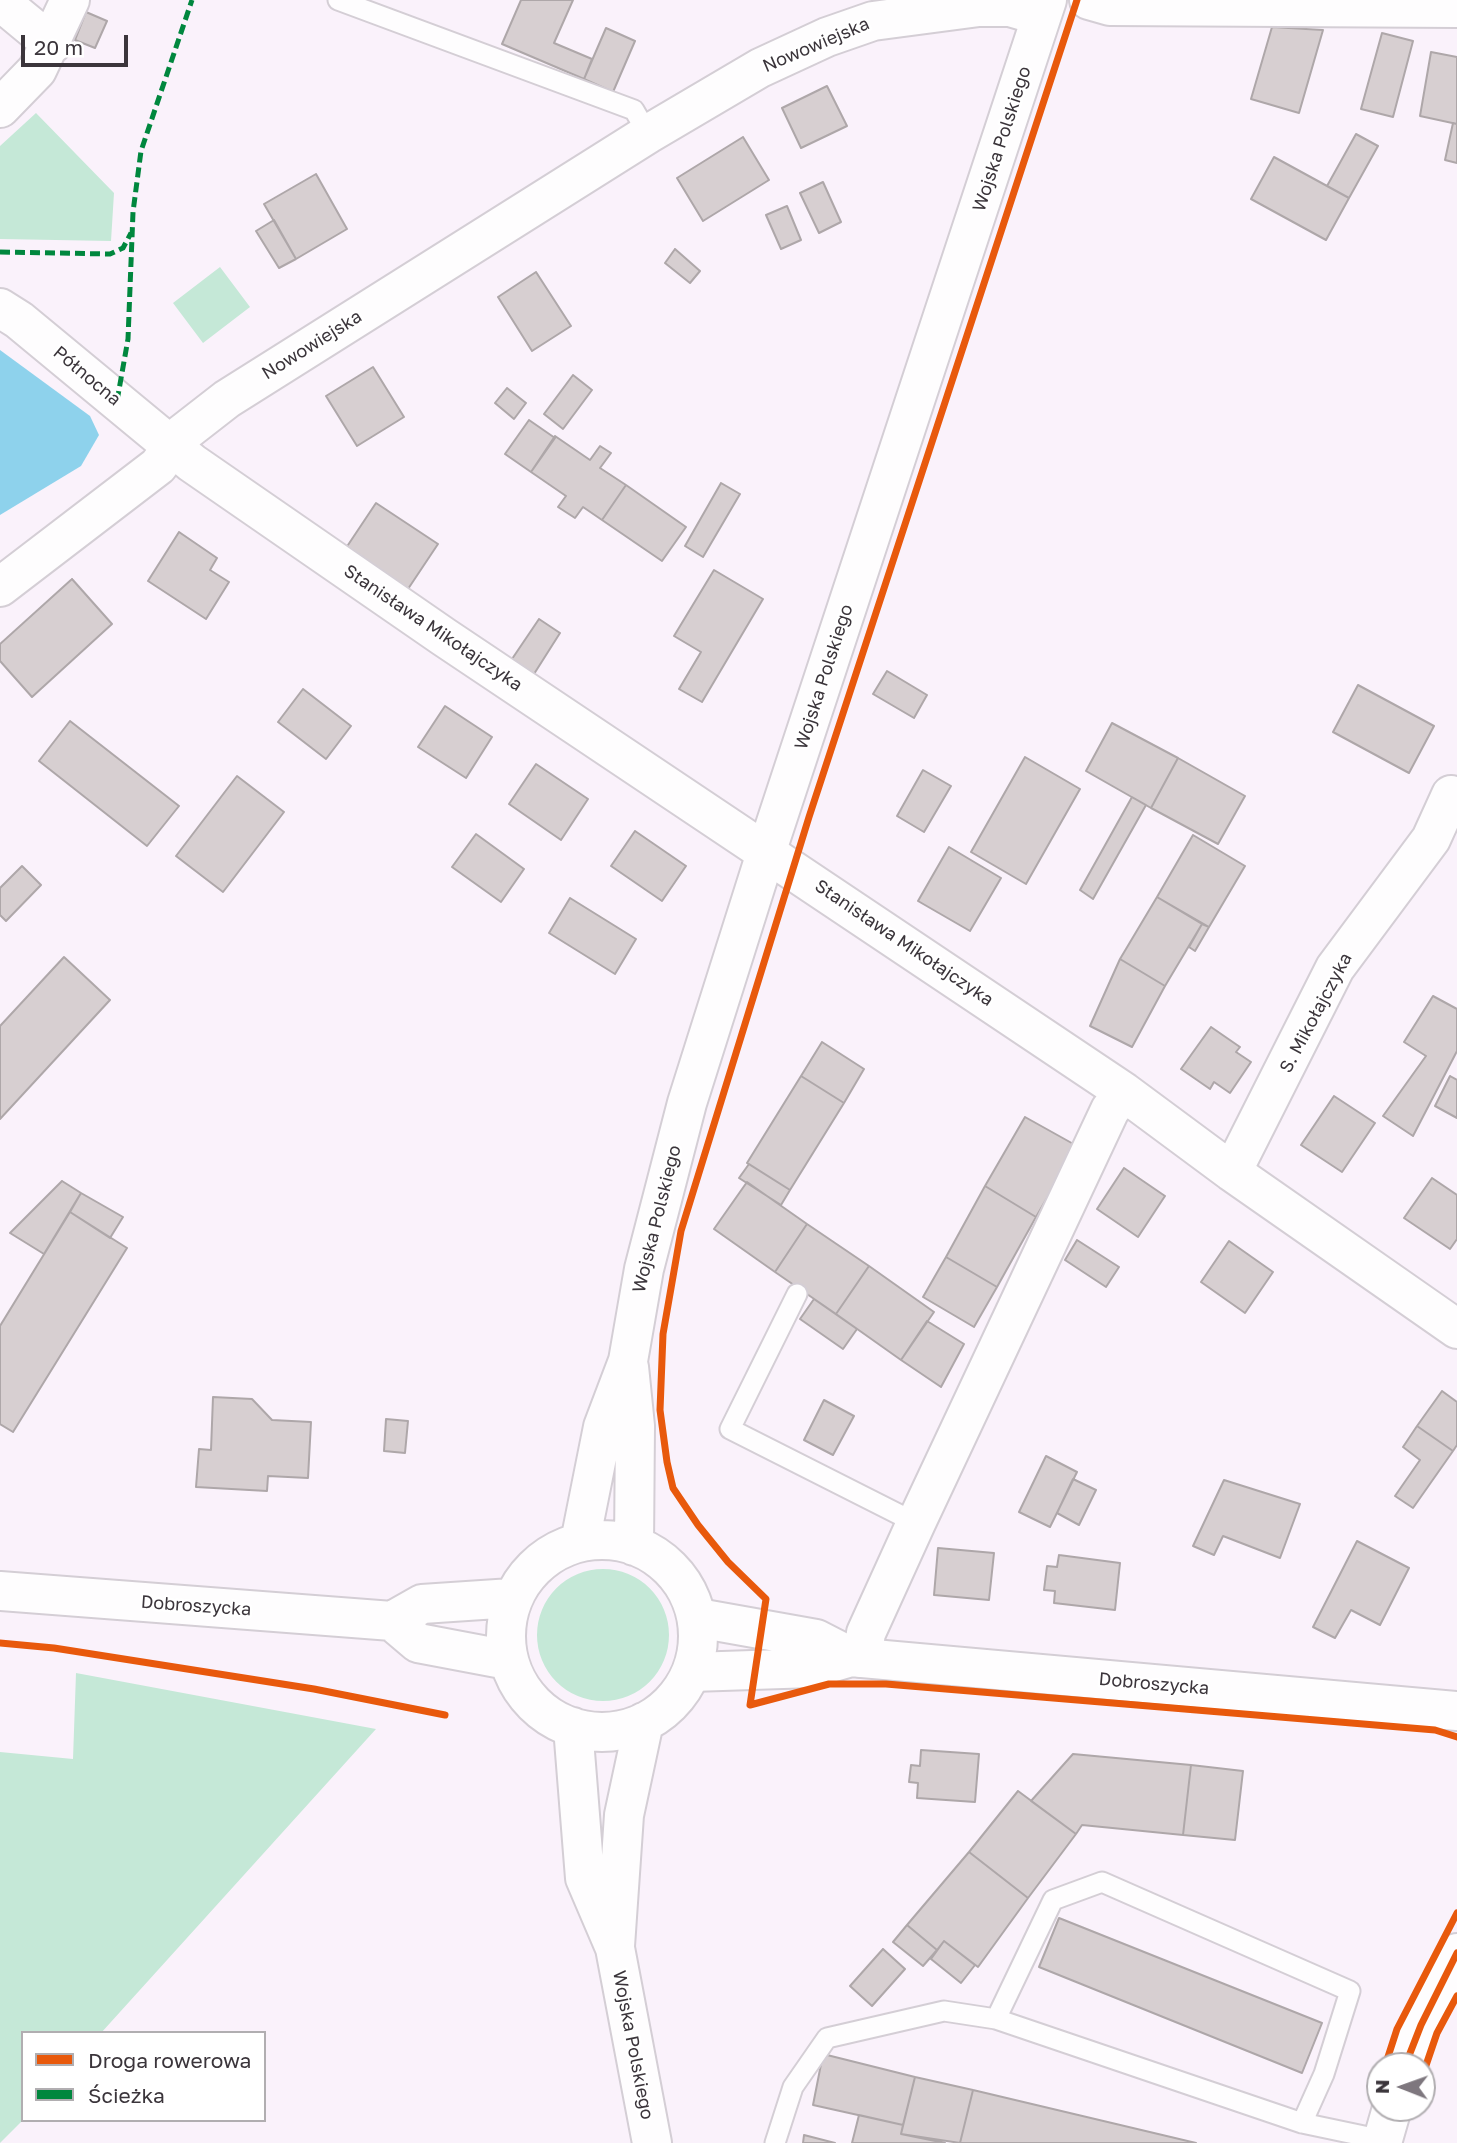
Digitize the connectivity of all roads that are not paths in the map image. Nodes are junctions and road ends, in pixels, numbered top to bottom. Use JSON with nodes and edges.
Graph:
{"nodes":[{"id":1,"x":70,"y":0,"type":"edge"},
{"id":2,"x":338,"y":0,"type":"edge"},
{"id":3,"x":1089,"y":0,"type":"edge"},
{"id":4,"x":0,"y":1,"type":"edge"},
{"id":5,"x":1044,"y":8,"type":"edge"},
{"id":6,"x":1457,"y":8,"type":"edge"},
{"id":7,"x":52,"y":44,"type":"junction"},
{"id":8,"x":0,"y":108,"type":"edge"},
{"id":9,"x":648,"y":134,"type":"junction"},
{"id":10,"x":0,"y":308,"type":"edge"},
{"id":11,"x":173,"y":447,"type":"junction"},
{"id":12,"x":0,"y":587,"type":"edge"},
{"id":13,"x":1455,"y":792,"type":"edge"},
{"id":14,"x":766,"y":853,"type":"junction"},
{"id":15,"x":1124,"y":1091,"type":"junction"},
{"id":16,"x":1232,"y":1172,"type":"junction"},
{"id":17,"x":797,"y":1294,"type":"dead end"},
{"id":18,"x":1457,"y":1329,"type":"edge"},
{"id":19,"x":628,"y":1361,"type":"junction"},
{"id":20,"x":916,"y":1522,"type":"junction"},
{"id":21,"x":580,"y":1542,"type":"junction"},
{"id":22,"x":634,"y":1546,"type":"junction"},
{"id":23,"x":0,"y":1591,"type":"edge"},
{"id":24,"x":512,"y":1598,"type":"junction"},
{"id":25,"x":698,"y":1618,"type":"junction"},
{"id":26,"x":392,"y":1621,"type":"junction"},
{"id":27,"x":856,"y":1657,"type":"junction"},
{"id":28,"x":508,"y":1660,"type":"junction"},
{"id":29,"x":692,"y":1672,"type":"junction"},
{"id":30,"x":1457,"y":1711,"type":"edge"},
{"id":31,"x":644,"y":1723,"type":"junction"},
{"id":32,"x":573,"y":1727,"type":"junction"},
{"id":33,"x":615,"y":1948,"type":"junction"},
{"id":34,"x":1457,"y":1953,"type":"edge"},
{"id":35,"x":996,"y":2019,"type":"junction"},
{"id":36,"x":1410,"y":2052,"type":"edge"},
{"id":37,"x":1302,"y":2123,"type":"junction"},
{"id":38,"x":1386,"y":2130,"type":"edge"},
{"id":39,"x":652,"y":2143,"type":"edge"},
{"id":40,"x":775,"y":2143,"type":"edge"}],
"edges":[{"from":1,"to":7,"type":"street"},
{"from":2,"to":9,"type":"lane"},
{"from":3,"to":6,"type":"street"},
{"from":4,"to":7,"type":"street"},
{"from":5,"to":9,"type":"street","name":"Nowowiejska"},
{"from":5,"to":14,"type":"street","name":"Wojska Polskiego"},
{"from":7,"to":8,"type":"street"},
{"from":9,"to":11,"type":"street","name":"Nowowiejska"},
{"from":10,"to":11,"type":"street","name":"Północna"},
{"from":11,"to":12,"type":"street","name":"Nowowiejska"},
{"from":11,"to":14,"type":"street","name":"Stanisława Mikołajczyka"},
{"from":13,"to":16,"type":"street","name":"S. Mikołajczyka"},
{"from":14,"to":15,"type":"street","name":"Stanisława Mikołajczyka"},
{"from":14,"to":19,"type":"street","name":"Wojska Polskiego"},
{"from":15,"to":16,"type":"street","name":"Stanisława Mikołajczyka"},
{"from":15,"to":20,"type":"street"},
{"from":16,"to":18,"type":"street","name":"Stanisława Mikołajczyka"},
{"from":17,"to":20,"type":"lane"},
{"from":19,"to":21,"type":"street","name":"Wojska Polskiego"},
{"from":19,"to":22,"type":"street","name":"Wojska Polskiego"},
{"from":20,"to":27,"type":"street"},
{"from":21,"to":22,"type":"street"},
{"from":21,"to":24,"type":"street"},
{"from":22,"to":25,"type":"street"},
{"from":23,"to":26,"type":"street","name":"Dobroszycka"},
{"from":24,"to":26,"type":"street"},
{"from":24,"to":28,"type":"street"},
{"from":25,"to":27,"type":"street","name":"Dobroszycka"},
{"from":25,"to":29,"type":"street"},
{"from":26,"to":28,"type":"street"},
{"from":27,"to":29,"type":"street","name":"Dobroszycka"},
{"from":27,"to":30,"type":"street","name":"Dobroszycka"},
{"from":28,"to":32,"type":"street"},
{"from":29,"to":31,"type":"street"},
{"from":31,"to":32,"type":"street"},
{"from":31,"to":33,"type":"street","name":"Wojska Polskiego"},
{"from":32,"to":33,"type":"street","name":"Wojska Polskiego"},
{"from":33,"to":39,"type":"street","name":"Wojska Polskiego"},
{"from":34,"to":36,"type":"street"},
{"from":35,"to":37,"type":"lane"},
{"from":35,"to":37,"type":"lane"},
{"from":35,"to":40,"type":"lane"},
{"from":37,"to":38,"type":"lane"}]}
